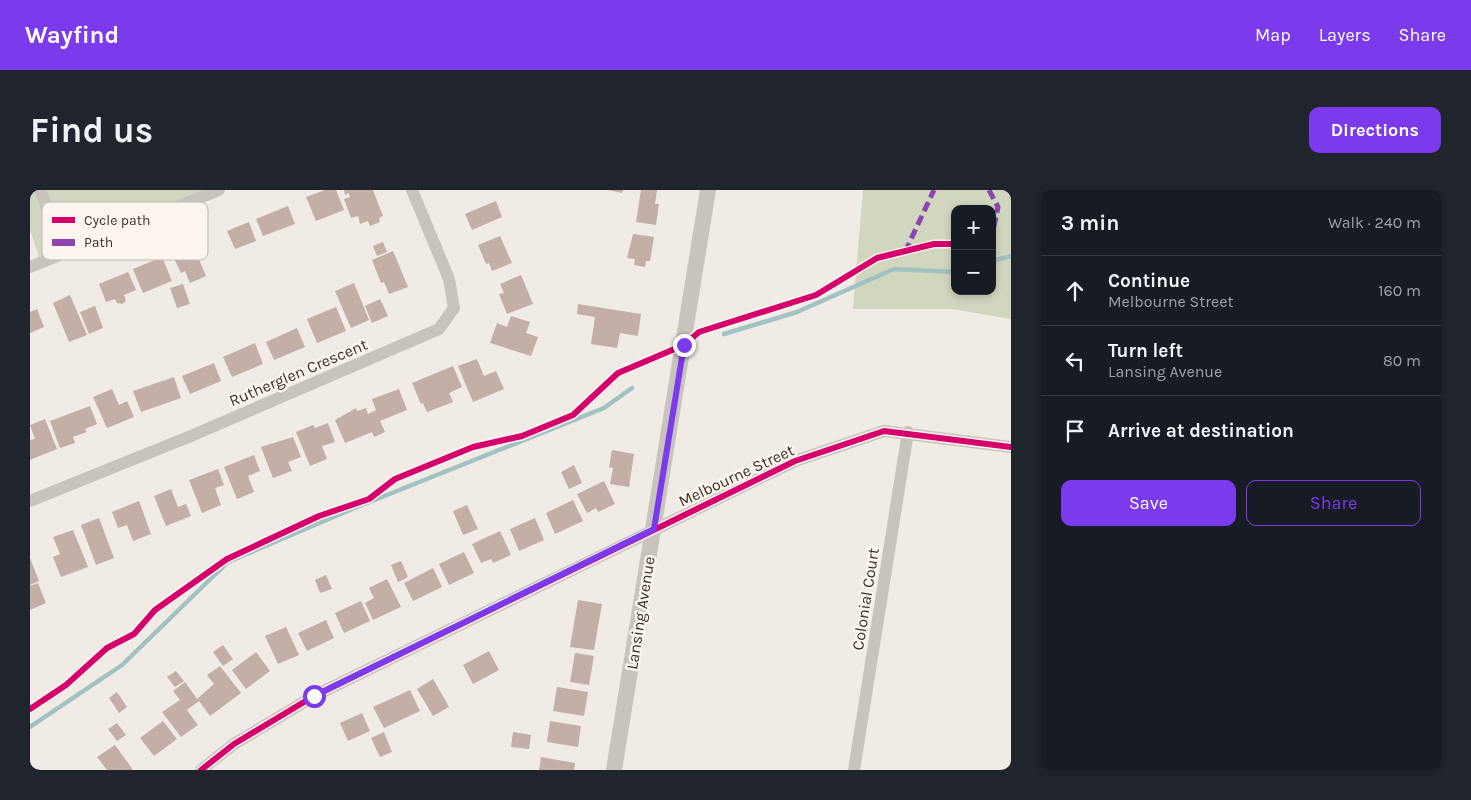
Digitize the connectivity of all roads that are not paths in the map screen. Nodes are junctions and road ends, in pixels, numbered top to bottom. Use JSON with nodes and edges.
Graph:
{"nodes":[{"id":1,"x":40,"y":190,"type":"edge"},
{"id":2,"x":219,"y":190,"type":"edge"},
{"id":3,"x":412,"y":190,"type":"edge"},
{"id":4,"x":708,"y":190,"type":"edge"},
{"id":5,"x":45,"y":202,"type":"edge"},
{"id":6,"x":189,"y":202,"type":"edge"},
{"id":7,"x":48,"y":260,"type":"edge"},
{"id":8,"x":30,"y":268,"type":"edge"},
{"id":9,"x":908,"y":432,"type":"junction"},
{"id":10,"x":1011,"y":447,"type":"edge"},
{"id":11,"x":30,"y":501,"type":"edge"},
{"id":12,"x":654,"y":529,"type":"junction"},
{"id":13,"x":201,"y":770,"type":"edge"},
{"id":14,"x":614,"y":770,"type":"edge"},
{"id":15,"x":854,"y":770,"type":"edge"}],
"edges":[{"from":1,"to":5,"type":"street"},
{"from":2,"to":6,"type":"street"},
{"from":3,"to":11,"type":"street","name":"Rutherglen Crescent"},
{"from":4,"to":12,"type":"street","name":"Lansing Avenue"},
{"from":7,"to":8,"type":"street"},
{"from":9,"to":10,"type":"street","name":"Melbourne Street"},
{"from":9,"to":12,"type":"street","name":"Melbourne Street"},
{"from":9,"to":15,"type":"street","name":"Colonial Court"},
{"from":12,"to":13,"type":"street","name":"Melbourne Street"},
{"from":12,"to":14,"type":"street","name":"Lansing Avenue"}]}
